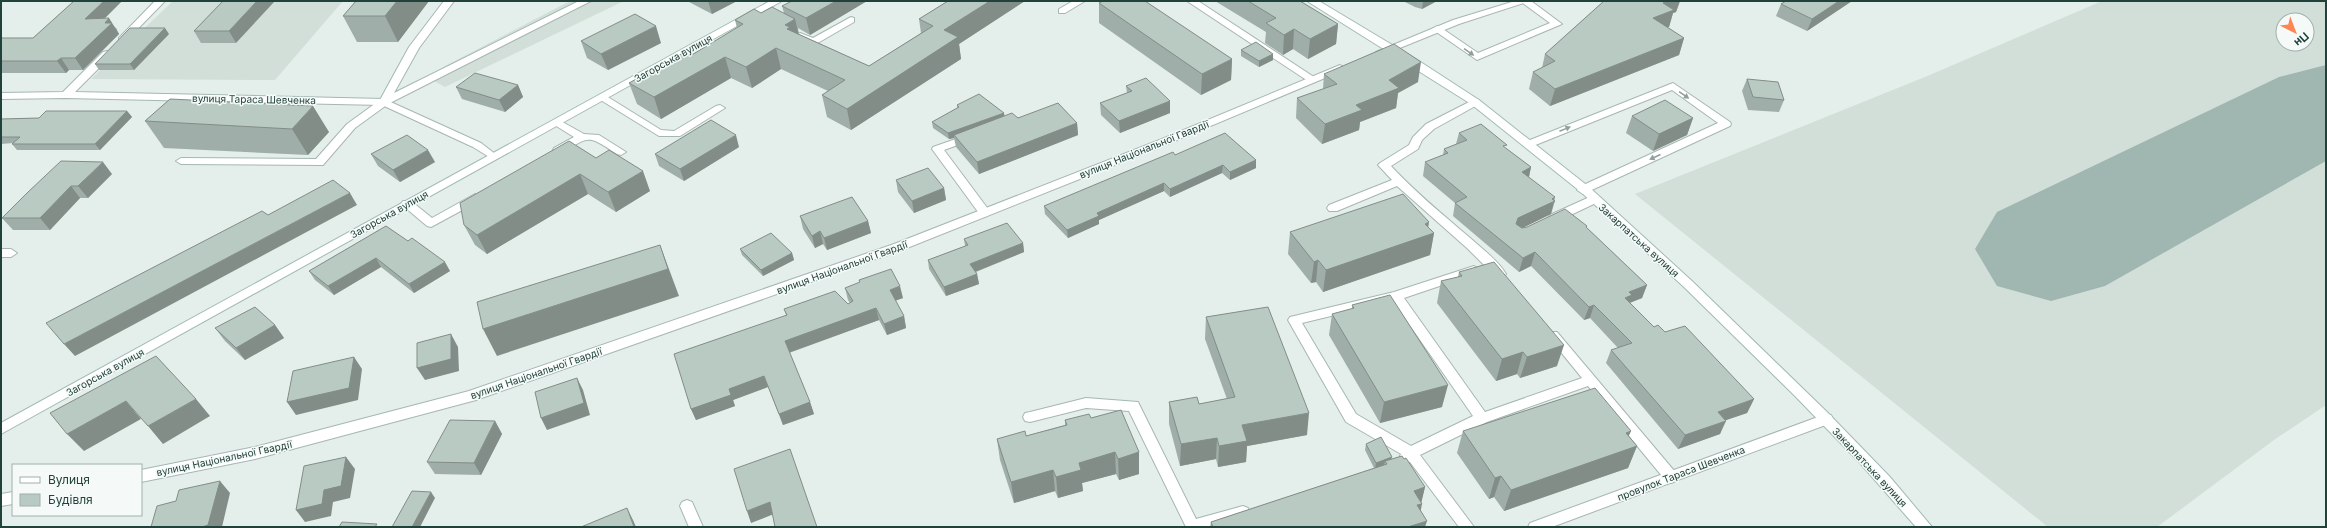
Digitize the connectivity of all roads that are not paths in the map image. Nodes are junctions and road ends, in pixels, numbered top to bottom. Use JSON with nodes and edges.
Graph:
{"nodes":[{"id":1,"x":160,"y":1,"type":"edge"},
{"id":2,"x":449,"y":1,"type":"edge"},
{"id":3,"x":586,"y":1,"type":"edge"},
{"id":4,"x":777,"y":1,"type":"edge"},
{"id":5,"x":1080,"y":1,"type":"edge"},
{"id":6,"x":1192,"y":1,"type":"edge"},
{"id":7,"x":1312,"y":1,"type":"edge"},
{"id":8,"x":1525,"y":1,"type":"edge"},
{"id":9,"x":1062,"y":10,"type":"dead end"},
{"id":10,"x":756,"y":12,"type":"junction"},
{"id":11,"x":769,"y":19,"type":"edge"},
{"id":12,"x":851,"y":20,"type":"dead end"},
{"id":13,"x":1437,"y":30,"type":"junction"},
{"id":14,"x":794,"y":32,"type":"edge"},
{"id":15,"x":1391,"y":48,"type":"junction"},
{"id":16,"x":1370,"y":56,"type":"edge"},
{"id":17,"x":1348,"y":64,"type":"edge"},
{"id":18,"x":1312,"y":79,"type":"junction"},
{"id":19,"x":66,"y":95,"type":"junction"},
{"id":20,"x":1,"y":96,"type":"edge"},
{"id":21,"x":603,"y":97,"type":"junction"},
{"id":22,"x":384,"y":102,"type":"junction"},
{"id":23,"x":1475,"y":102,"type":"junction"},
{"id":24,"x":720,"y":108,"type":"dead end"},
{"id":25,"x":557,"y":122,"type":"junction"},
{"id":26,"x":980,"y":133,"type":"edge"},
{"id":27,"x":582,"y":137,"type":"junction"},
{"id":28,"x":1529,"y":144,"type":"junction"},
{"id":29,"x":621,"y":152,"type":"dead end"},
{"id":30,"x":494,"y":157,"type":"junction"},
{"id":31,"x":547,"y":157,"type":"edge"},
{"id":32,"x":181,"y":162,"type":"dead end"},
{"id":33,"x":1398,"y":182,"type":"junction"},
{"id":34,"x":1583,"y":190,"type":"junction"},
{"id":35,"x":485,"y":192,"type":"edge"},
{"id":36,"x":1594,"y":199,"type":"junction"},
{"id":37,"x":406,"y":204,"type":"junction"},
{"id":38,"x":1333,"y":208,"type":"dead end"},
{"id":39,"x":985,"y":213,"type":"junction"},
{"id":40,"x":1541,"y":225,"type":"edge"},
{"id":41,"x":1492,"y":264,"type":"junction"},
{"id":42,"x":1507,"y":282,"type":"edge"},
{"id":43,"x":1396,"y":296,"type":"junction"},
{"id":44,"x":1547,"y":328,"type":"edge"},
{"id":45,"x":1592,"y":380,"type":"junction"},
{"id":46,"x":1030,"y":417,"type":"dead end"},
{"id":47,"x":1482,"y":418,"type":"junction"},
{"id":48,"x":1826,"y":419,"type":"junction"},
{"id":49,"x":1,"y":429,"type":"edge"},
{"id":50,"x":1411,"y":453,"type":"junction"},
{"id":51,"x":1398,"y":466,"type":"edge"},
{"id":52,"x":142,"y":476,"type":"edge"},
{"id":53,"x":1671,"y":477,"type":"junction"},
{"id":54,"x":12,"y":498,"type":"edge"},
{"id":55,"x":1,"y":500,"type":"edge"},
{"id":56,"x":687,"y":506,"type":"dead end"},
{"id":57,"x":1260,"y":508,"type":"edge"},
{"id":58,"x":1545,"y":526,"type":"edge"},
{"id":59,"x":696,"y":527,"type":"edge"},
{"id":60,"x":1193,"y":527,"type":"edge"},
{"id":61,"x":1468,"y":527,"type":"edge"},
{"id":62,"x":1925,"y":527,"type":"edge"}],
"edges":[{"from":1,"to":19,"type":"street"},
{"from":2,"to":22,"type":"street"},
{"from":3,"to":22,"type":"street"},
{"from":4,"to":10,"type":"street","name":"Загорська вулиця"},
{"from":5,"to":9,"type":"street"},
{"from":6,"to":18,"type":"street"},
{"from":7,"to":15,"type":"street","name":"Закарпатська вулиця"},
{"from":8,"to":13,"type":"street"},
{"from":13,"to":8,"type":"street","one_way":true},
{"from":10,"to":11,"type":"street"},
{"from":10,"to":21,"type":"street","name":"Загорська вулиця"},
{"from":12,"to":14,"type":"street"},
{"from":13,"to":15,"type":"street"},
{"from":15,"to":16,"type":"street"},
{"from":15,"to":23,"type":"street","name":"Закарпатська вулиця"},
{"from":17,"to":18,"type":"street","name":"вулиця Національної Гвардії"},
{"from":18,"to":39,"type":"street","name":"вулиця Національної Гвардії"},
{"from":19,"to":20,"type":"street","name":"вулиця Тараса Шевченка"},
{"from":19,"to":22,"type":"street","name":"вулиця Тараса Шевченка"},
{"from":21,"to":24,"type":"street"},
{"from":21,"to":25,"type":"street","name":"Загорська вулиця"},
{"from":22,"to":30,"type":"street","name":"вулиця Тараса Шевченка"},
{"from":22,"to":32,"type":"street"},
{"from":23,"to":28,"type":"street","name":"Закарпатська вулиця"},
{"from":23,"to":33,"type":"street"},
{"from":25,"to":27,"type":"street"},
{"from":25,"to":30,"type":"street","name":"Загорська вулиця"},
{"from":26,"to":39,"type":"street"},
{"from":27,"to":29,"type":"street"},
{"from":27,"to":31,"type":"street"},
{"from":28,"to":34,"type":"street","name":"Закарпатська вулиця"},
{"from":28,"to":34,"type":"street","one_way":true},
{"from":30,"to":37,"type":"street","name":"Загорська вулиця"},
{"from":33,"to":38,"type":"street"},
{"from":33,"to":41,"type":"street"},
{"from":34,"to":36,"type":"street","name":"Закарпатська вулиця"},
{"from":35,"to":37,"type":"street"},
{"from":36,"to":40,"type":"street"},
{"from":36,"to":48,"type":"street","name":"Закарпатська вулиця"},
{"from":37,"to":49,"type":"street","name":"Загорська вулиця"},
{"from":39,"to":52,"type":"street","name":"вулиця Національної Гвардії"},
{"from":41,"to":42,"type":"street"},
{"from":41,"to":43,"type":"street"},
{"from":43,"to":47,"type":"street"},
{"from":43,"to":50,"type":"street"},
{"from":44,"to":45,"type":"street"},
{"from":45,"to":47,"type":"street"},
{"from":45,"to":53,"type":"street"},
{"from":46,"to":60,"type":"street"},
{"from":47,"to":50,"type":"street"},
{"from":48,"to":53,"type":"street","name":"провулок Тараса Шевченка"},
{"from":48,"to":62,"type":"street","name":"Закарпатська вулиця"},
{"from":50,"to":51,"type":"street"},
{"from":50,"to":61,"type":"street"},
{"from":53,"to":58,"type":"street","name":"провулок Тараса Шевченка"},
{"from":54,"to":55,"type":"street"},
{"from":56,"to":59,"type":"street"},
{"from":57,"to":60,"type":"street"}]}
